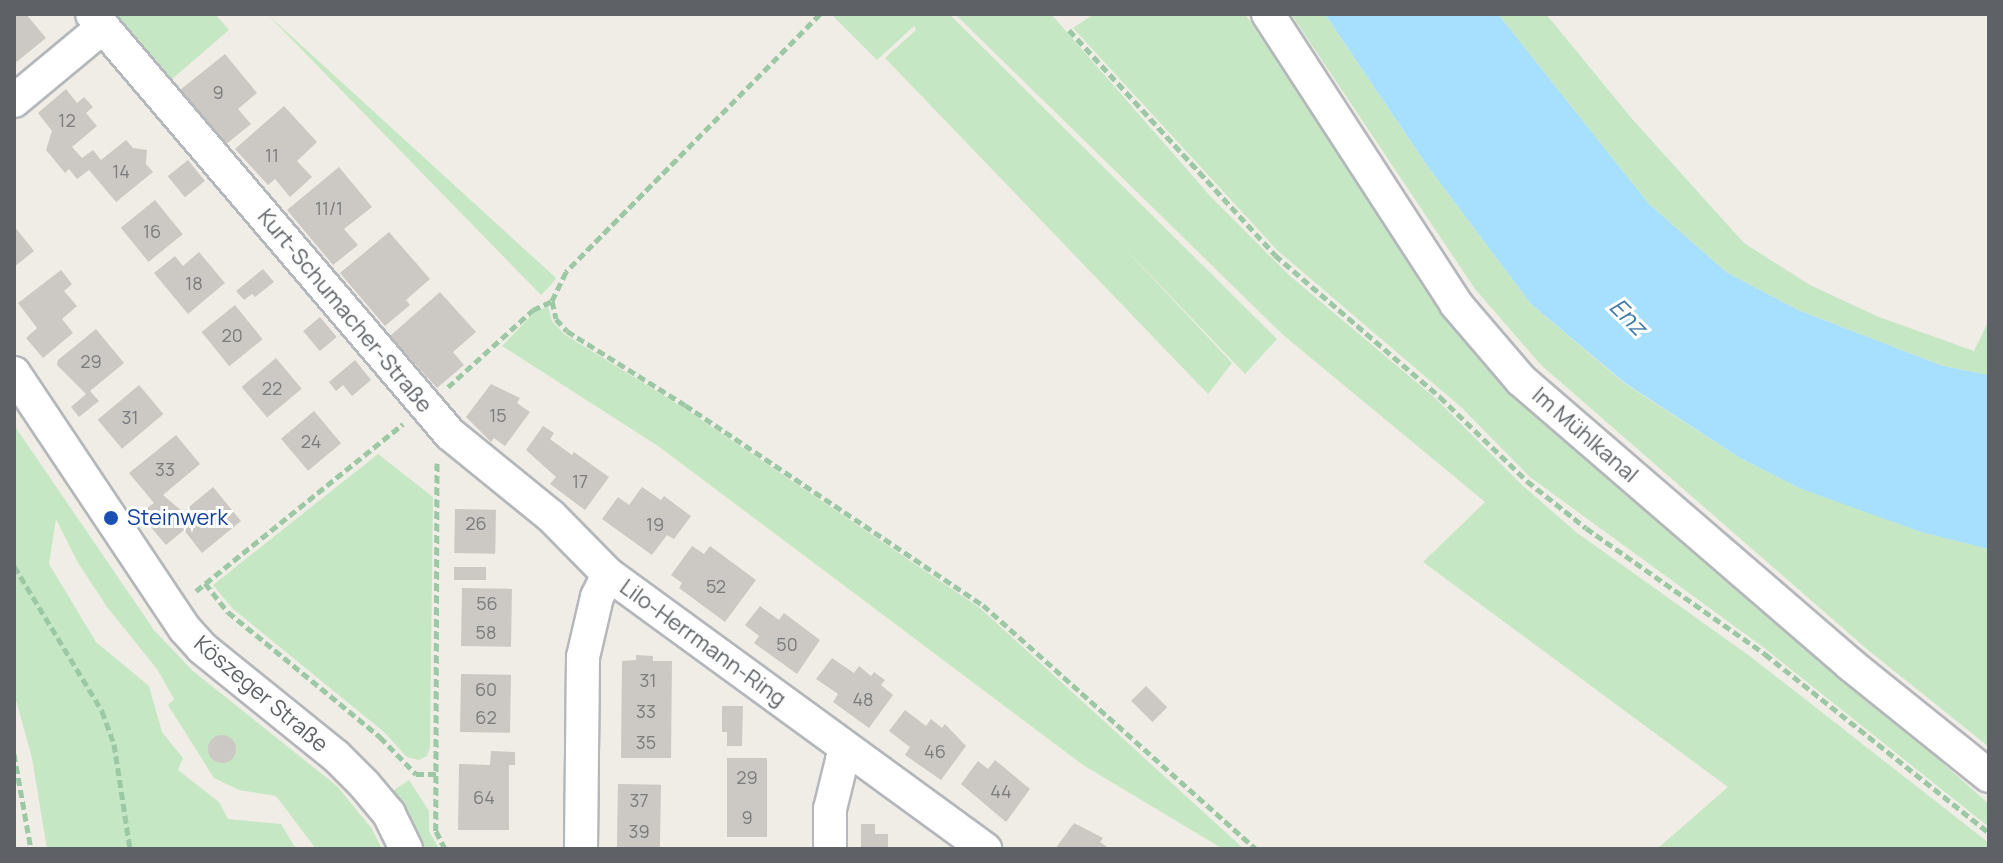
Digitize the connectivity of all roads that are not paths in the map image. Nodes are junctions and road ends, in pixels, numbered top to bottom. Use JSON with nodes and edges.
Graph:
{"nodes":[{"id":1,"x":1268,"y":14,"type":"edge"},
{"id":2,"x":97,"y":20,"type":"edge"},
{"id":3,"x":14,"y":101,"type":"edge"},
{"id":4,"x":14,"y":373,"type":"edge"},
{"id":5,"x":608,"y":574,"type":"junction"},
{"id":6,"x":849,"y":750,"type":"junction"},
{"id":7,"x":1989,"y":776,"type":"edge"},
{"id":8,"x":406,"y":849,"type":"edge"},
{"id":9,"x":581,"y":849,"type":"edge"},
{"id":10,"x":830,"y":849,"type":"edge"},
{"id":11,"x":985,"y":849,"type":"edge"}],
"edges":[{"from":1,"to":7,"type":"street","name":"Im Mühlkanal"},
{"from":2,"to":3,"type":"street","name":"Kurt-Schumacher-Straße"},
{"from":2,"to":5,"type":"street","name":"Kurt-Schumacher-Straße"},
{"from":4,"to":8,"type":"street","name":"Köszeger Straße"},
{"from":5,"to":6,"type":"street","name":"Lilo-Herrmann-Ring"},
{"from":5,"to":9,"type":"street","name":"Lilo-Herrmann-Ring"},
{"from":6,"to":10,"type":"street"},
{"from":6,"to":11,"type":"street","name":"Lilo-Herrmann-Ring"}]}
